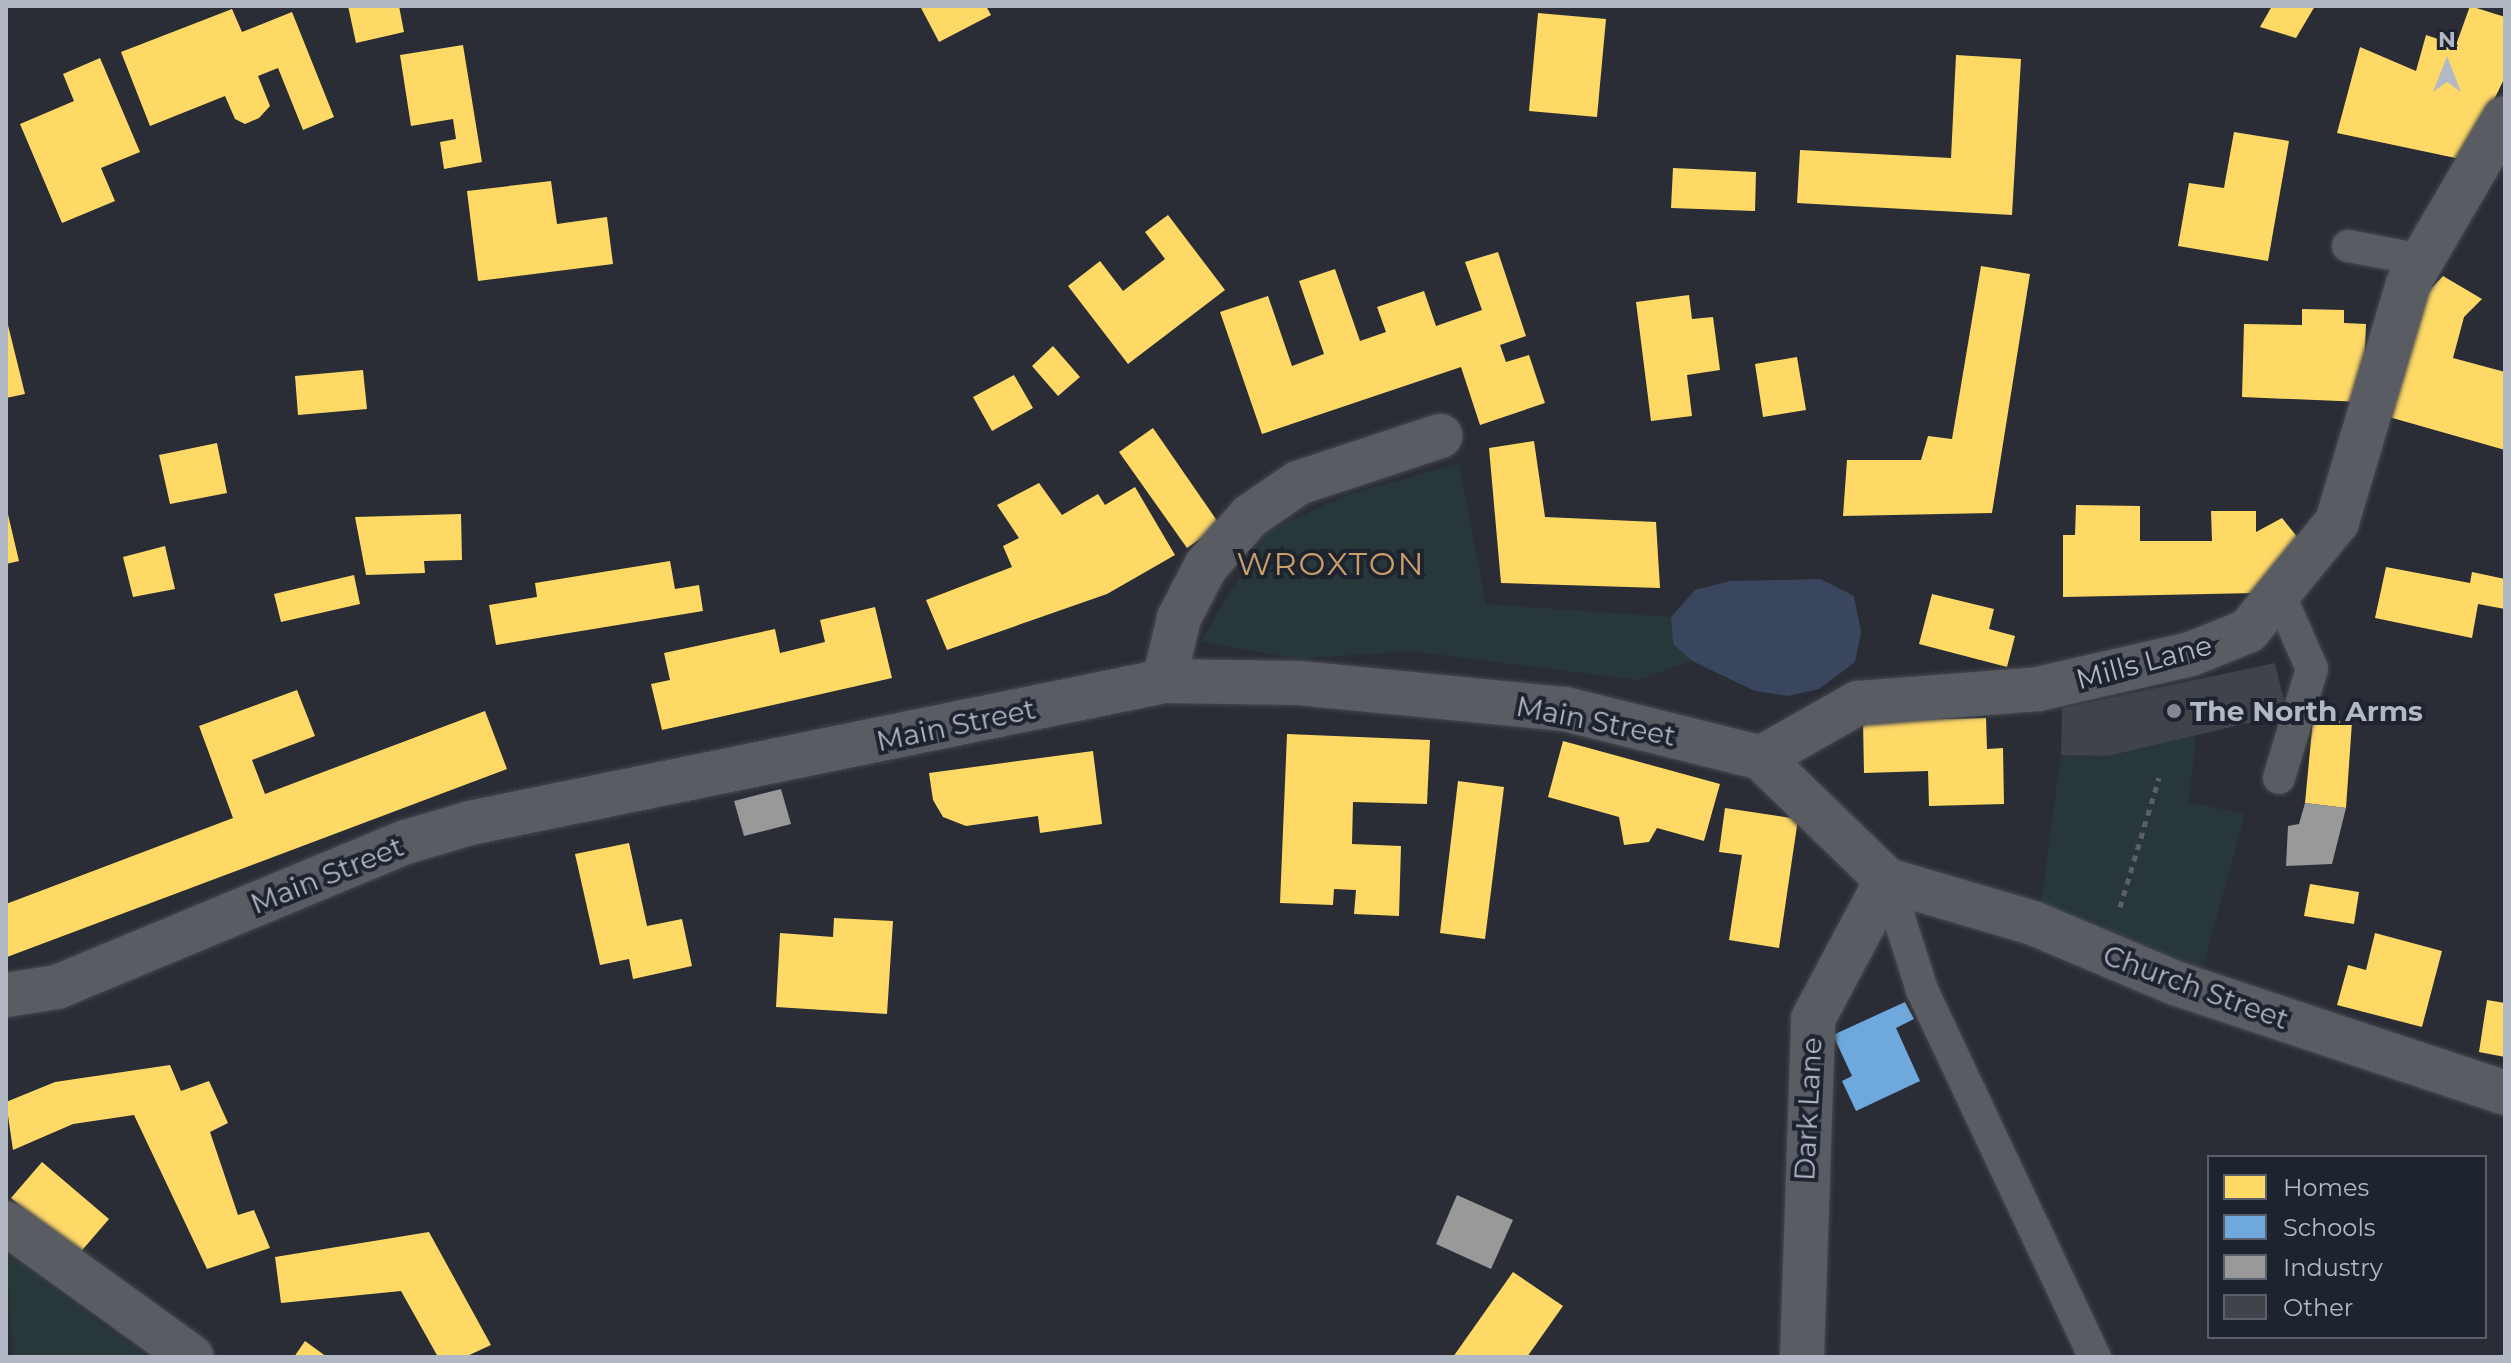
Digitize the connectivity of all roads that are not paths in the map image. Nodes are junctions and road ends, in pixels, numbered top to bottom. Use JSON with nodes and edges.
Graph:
{"nodes":[{"id":1,"x":2505,"y":118,"type":"edge"},
{"id":2,"x":2348,"y":246,"type":"dead end"},
{"id":3,"x":2422,"y":260,"type":"junction"},
{"id":4,"x":1440,"y":436,"type":"dead end"},
{"id":5,"x":2281,"y":598,"type":"junction"},
{"id":6,"x":1164,"y":681,"type":"junction"},
{"id":7,"x":1761,"y":758,"type":"junction"},
{"id":8,"x":2279,"y":778,"type":"dead end"},
{"id":9,"x":1887,"y":880,"type":"junction"},
{"id":10,"x":6,"y":995,"type":"edge"},
{"id":11,"x":2505,"y":1093,"type":"edge"},
{"id":12,"x":6,"y":1223,"type":"edge"},
{"id":13,"x":192,"y":1357,"type":"edge"},
{"id":14,"x":1802,"y":1357,"type":"edge"},
{"id":15,"x":2095,"y":1357,"type":"edge"}],
"edges":[{"from":1,"to":3,"type":"street","name":"Mills Lane"},
{"from":2,"to":3,"type":"lane"},
{"from":3,"to":5,"type":"street","name":"Mills Lane"},
{"from":4,"to":6,"type":"street"},
{"from":5,"to":7,"type":"street","name":"Mills Lane"},
{"from":5,"to":8,"type":"lane"},
{"from":6,"to":7,"type":"street","name":"Main Street"},
{"from":6,"to":10,"type":"street","name":"Main Street"},
{"from":7,"to":9,"type":"street"},
{"from":9,"to":11,"type":"street","name":"Church Street"},
{"from":9,"to":14,"type":"street","name":"Dark Lane"},
{"from":9,"to":15,"type":"lane"},
{"from":12,"to":13,"type":"street"}]}
